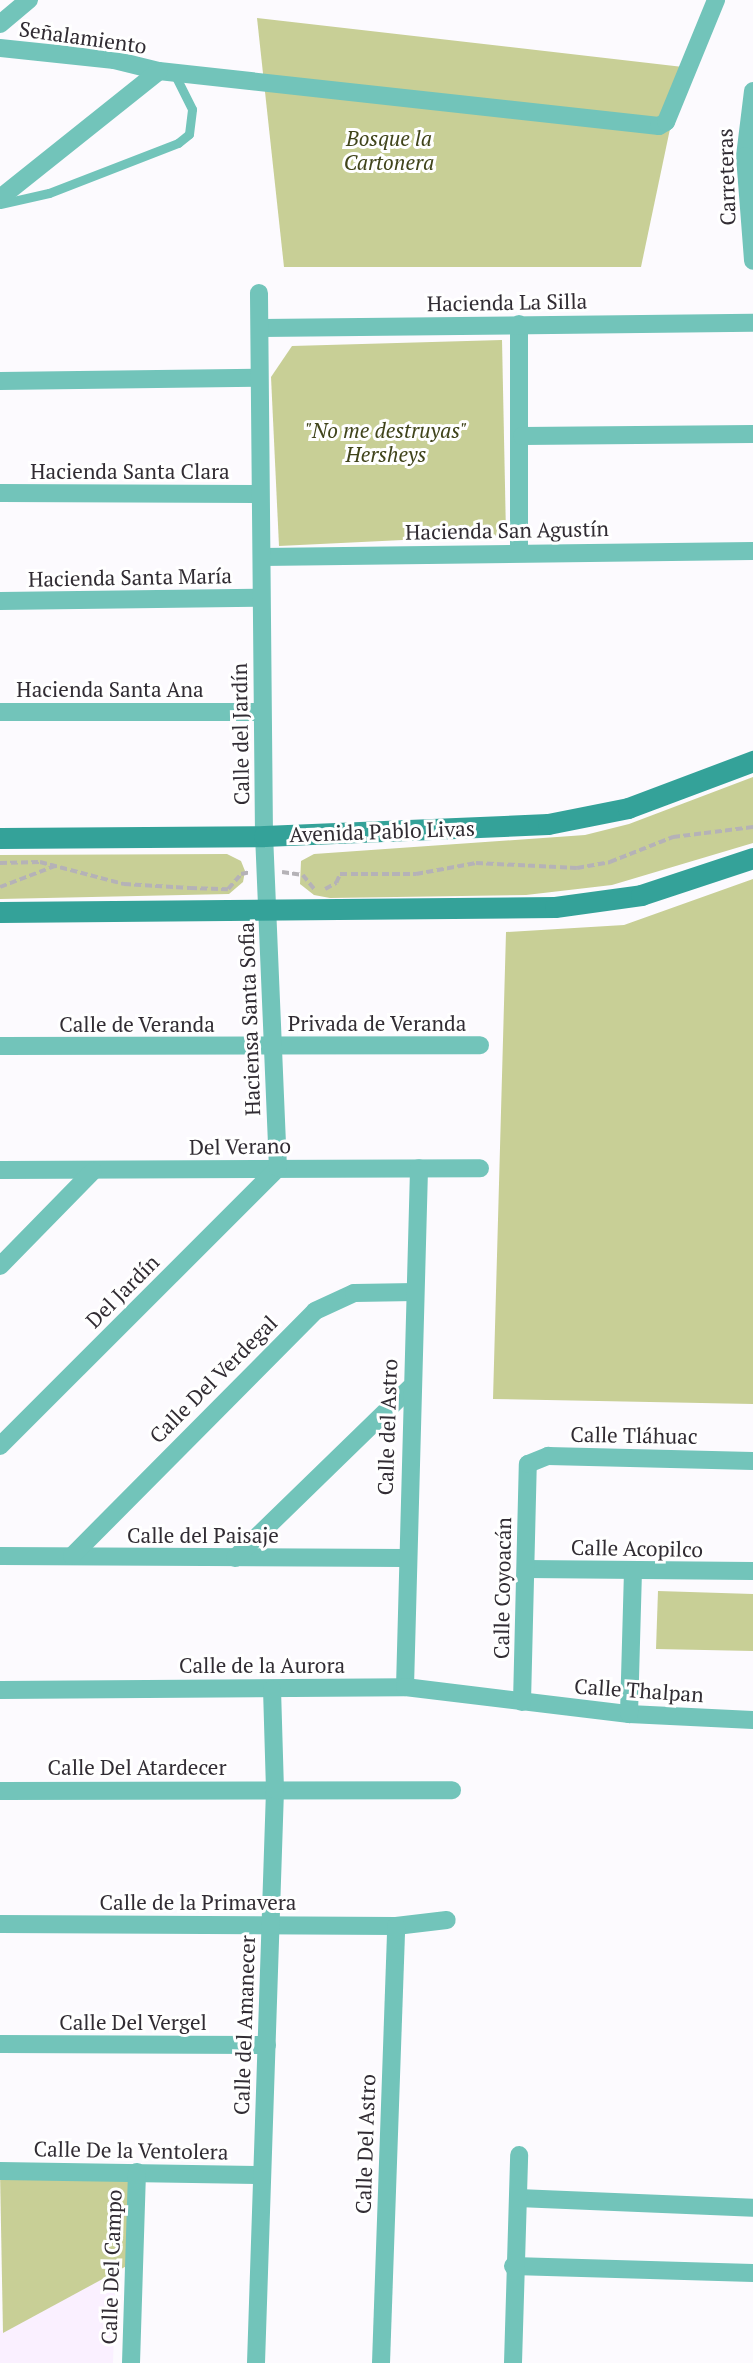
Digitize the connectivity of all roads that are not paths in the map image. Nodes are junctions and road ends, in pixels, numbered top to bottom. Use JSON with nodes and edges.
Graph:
{"nodes":[{"id":1,"x":29,"y":0,"type":"edge"},
{"id":2,"x":716,"y":0,"type":"edge"},
{"id":3,"x":0,"y":24,"type":"edge"},
{"id":4,"x":0,"y":48,"type":"edge"},
{"id":5,"x":166,"y":71,"type":"junction"},
{"id":6,"x":752,"y":101,"type":"edge"},
{"id":7,"x":0,"y":201,"type":"edge"},
{"id":8,"x":753,"y":261,"type":"edge"},
{"id":9,"x":259,"y":293,"type":"dead end"},
{"id":10,"x":753,"y":323,"type":"edge"},
{"id":11,"x":519,"y":324,"type":"junction"},
{"id":12,"x":261,"y":328,"type":"junction"},
{"id":13,"x":258,"y":378,"type":"junction"},
{"id":14,"x":0,"y":381,"type":"edge"},
{"id":15,"x":753,"y":434,"type":"edge"},
{"id":16,"x":522,"y":436,"type":"junction"},
{"id":17,"x":0,"y":493,"type":"edge"},
{"id":18,"x":260,"y":494,"type":"junction"},
{"id":19,"x":753,"y":551,"type":"edge"},
{"id":20,"x":519,"y":552,"type":"junction"},
{"id":21,"x":262,"y":557,"type":"junction"},
{"id":22,"x":261,"y":598,"type":"junction"},
{"id":23,"x":0,"y":601,"type":"edge"},
{"id":24,"x":0,"y":712,"type":"edge"},
{"id":25,"x":262,"y":712,"type":"junction"},
{"id":26,"x":753,"y":761,"type":"edge"},
{"id":27,"x":264,"y":836,"type":"junction"},
{"id":28,"x":0,"y":838,"type":"edge"},
{"id":29,"x":753,"y":858,"type":"edge"},
{"id":30,"x":267,"y":910,"type":"junction"},
{"id":31,"x":0,"y":912,"type":"edge"},
{"id":32,"x":480,"y":1045,"type":"dead end"},
{"id":33,"x":0,"y":1046,"type":"edge"},
{"id":34,"x":274,"y":1047,"type":"junction"},
{"id":35,"x":278,"y":1168,"type":"junction"},
{"id":36,"x":419,"y":1168,"type":"junction"},
{"id":37,"x":480,"y":1168,"type":"dead end"},
{"id":38,"x":0,"y":1170,"type":"edge"},
{"id":39,"x":93,"y":1171,"type":"junction"},
{"id":40,"x":0,"y":1266,"type":"edge"},
{"id":41,"x":415,"y":1292,"type":"junction"},
{"id":42,"x":410,"y":1388,"type":"junction"},
{"id":43,"x":0,"y":1446,"type":"edge"},
{"id":44,"x":753,"y":1461,"type":"edge"},
{"id":45,"x":525,"y":1474,"type":"joint"},
{"id":46,"x":0,"y":1556,"type":"edge"},
{"id":47,"x":72,"y":1556,"type":"junction"},
{"id":48,"x":235,"y":1558,"type":"junction"},
{"id":49,"x":405,"y":1558,"type":"junction"},
{"id":50,"x":526,"y":1569,"type":"junction"},
{"id":51,"x":633,"y":1572,"type":"junction"},
{"id":52,"x":750,"y":1572,"type":"edge"},
{"id":53,"x":405,"y":1687,"type":"junction"},
{"id":54,"x":272,"y":1689,"type":"junction"},
{"id":55,"x":0,"y":1690,"type":"edge"},
{"id":56,"x":522,"y":1702,"type":"junction"},
{"id":57,"x":629,"y":1714,"type":"junction"},
{"id":58,"x":753,"y":1720,"type":"edge"},
{"id":59,"x":275,"y":1790,"type":"junction"},
{"id":60,"x":452,"y":1790,"type":"dead end"},
{"id":61,"x":0,"y":1791,"type":"edge"},
{"id":62,"x":447,"y":1920,"type":"dead end"},
{"id":63,"x":0,"y":1924,"type":"edge"},
{"id":64,"x":270,"y":1925,"type":"junction"},
{"id":65,"x":396,"y":1926,"type":"junction"},
{"id":66,"x":0,"y":2044,"type":"edge"},
{"id":67,"x":267,"y":2045,"type":"junction"},
{"id":68,"x":519,"y":2155,"type":"dead end"},
{"id":69,"x":0,"y":2171,"type":"edge"},
{"id":70,"x":137,"y":2172,"type":"junction"},
{"id":71,"x":261,"y":2175,"type":"junction"},
{"id":72,"x":518,"y":2197,"type":"junction"},
{"id":73,"x":753,"y":2208,"type":"edge"},
{"id":74,"x":513,"y":2266,"type":"junction"},
{"id":75,"x":753,"y":2273,"type":"edge"},
{"id":76,"x":131,"y":2363,"type":"edge"},
{"id":77,"x":256,"y":2363,"type":"edge"},
{"id":78,"x":381,"y":2363,"type":"edge"},
{"id":79,"x":513,"y":2363,"type":"edge"}],
"edges":[{"from":1,"to":3,"type":"street"},
{"from":2,"to":5,"type":"street","name":"Señalamiento"},
{"from":4,"to":5,"type":"street","name":"Señalamiento"},
{"from":5,"to":7,"type":"street"},
{"from":5,"to":7,"type":"lane"},
{"from":6,"to":8,"type":"street","name":"Carreteras"},
{"from":9,"to":12,"type":"street","name":"Calle del Jardín"},
{"from":10,"to":11,"type":"street","name":"Hacienda La Silla"},
{"from":11,"to":12,"type":"street","name":"Hacienda La Silla"},
{"from":11,"to":16,"type":"street"},
{"from":12,"to":13,"type":"street","name":"Calle del Jardín"},
{"from":13,"to":14,"type":"street"},
{"from":13,"to":18,"type":"street","name":"Calle del Jardín"},
{"from":15,"to":16,"type":"street"},
{"from":16,"to":20,"type":"street"},
{"from":17,"to":18,"type":"street","name":"Hacienda Santa Clara"},
{"from":18,"to":21,"type":"street","name":"Calle del Jardín"},
{"from":19,"to":20,"type":"street","name":"Hacienda San Agustín"},
{"from":20,"to":21,"type":"street","name":"Hacienda San Agustín"},
{"from":21,"to":22,"type":"street","name":"Calle del Jardín"},
{"from":22,"to":23,"type":"street","name":"Hacienda Santa María"},
{"from":22,"to":25,"type":"street","name":"Calle del Jardín"},
{"from":24,"to":25,"type":"street","name":"Hacienda Santa Ana"},
{"from":25,"to":27,"type":"street","name":"Calle del Jardín"},
{"from":26,"to":27,"type":"main road","name":"Avenida Pablo Livas"},
{"from":27,"to":28,"type":"main road","name":"Avenida Pablo Livas"},
{"from":27,"to":30,"type":"street","name":"Calle del Jardín"},
{"from":29,"to":30,"type":"main road"},
{"from":30,"to":31,"type":"main road"},
{"from":30,"to":34,"type":"street","name":"Haciensa Santa Sofia"},
{"from":32,"to":34,"type":"street","name":"Privada de Veranda"},
{"from":33,"to":34,"type":"street","name":"Calle de Veranda"},
{"from":34,"to":35,"type":"street","name":"Haciensa Santa Sofia"},
{"from":35,"to":36,"type":"street","name":"Del Verano"},
{"from":35,"to":39,"type":"street","name":"Del Verano"},
{"from":35,"to":43,"type":"street","name":"Del Jardín"},
{"from":36,"to":37,"type":"street","name":"Del Verano"},
{"from":36,"to":41,"type":"street","name":"Calle del Astro"},
{"from":38,"to":39,"type":"street","name":"Del Verano"},
{"from":39,"to":40,"type":"street"},
{"from":41,"to":42,"type":"street","name":"Calle del Astro"},
{"from":41,"to":47,"type":"street","name":"Calle Del Verdegal"},
{"from":42,"to":48,"type":"street"},
{"from":42,"to":49,"type":"street","name":"Calle del Astro"},
{"from":44,"to":45,"type":"street","name":"Calle Tláhuac"},
{"from":45,"to":50,"type":"street","name":"Calle Coyoacán"},
{"from":46,"to":47,"type":"street","name":"Calle del Paisaje"},
{"from":47,"to":48,"type":"street","name":"Calle del Paisaje"},
{"from":48,"to":49,"type":"street","name":"Calle del Paisaje"},
{"from":49,"to":53,"type":"street","name":"Calle del Astro"},
{"from":50,"to":51,"type":"street","name":"Calle Acopilco"},
{"from":50,"to":56,"type":"street","name":"Calle Coyoacán"},
{"from":51,"to":52,"type":"street","name":"Calle Acopilco"},
{"from":51,"to":57,"type":"street"},
{"from":53,"to":54,"type":"street","name":"Calle de la Aurora"},
{"from":53,"to":56,"type":"street","name":"Calle de la Aurora"},
{"from":54,"to":55,"type":"street","name":"Calle de la Aurora"},
{"from":54,"to":59,"type":"street","name":"Calle del Amanecer"},
{"from":56,"to":57,"type":"street","name":"Calle Thalpan"},
{"from":57,"to":58,"type":"street","name":"Calle Thalpan"},
{"from":59,"to":60,"type":"street","name":"Calle Del Atardecer"},
{"from":59,"to":61,"type":"street","name":"Calle Del Atardecer"},
{"from":59,"to":64,"type":"street","name":"Calle del Amanecer"},
{"from":62,"to":65,"type":"street","name":"Calle de la Primavera"},
{"from":63,"to":64,"type":"street","name":"Calle de la Primavera"},
{"from":64,"to":65,"type":"street","name":"Calle de la Primavera"},
{"from":64,"to":67,"type":"street","name":"Calle del Amanecer"},
{"from":65,"to":78,"type":"street","name":"Calle Del Astro"},
{"from":66,"to":67,"type":"street","name":"Calle Del Vergel"},
{"from":67,"to":71,"type":"street","name":"Calle del Amanecer"},
{"from":68,"to":72,"type":"street"},
{"from":69,"to":70,"type":"street","name":"Calle De la Ventolera"},
{"from":70,"to":71,"type":"street","name":"Calle De la Ventolera"},
{"from":70,"to":76,"type":"street","name":"Calle Del Campo"},
{"from":71,"to":77,"type":"street","name":"Calle del Amanecer"},
{"from":72,"to":73,"type":"street"},
{"from":72,"to":74,"type":"street"},
{"from":74,"to":75,"type":"street"},
{"from":74,"to":79,"type":"street"}]}
